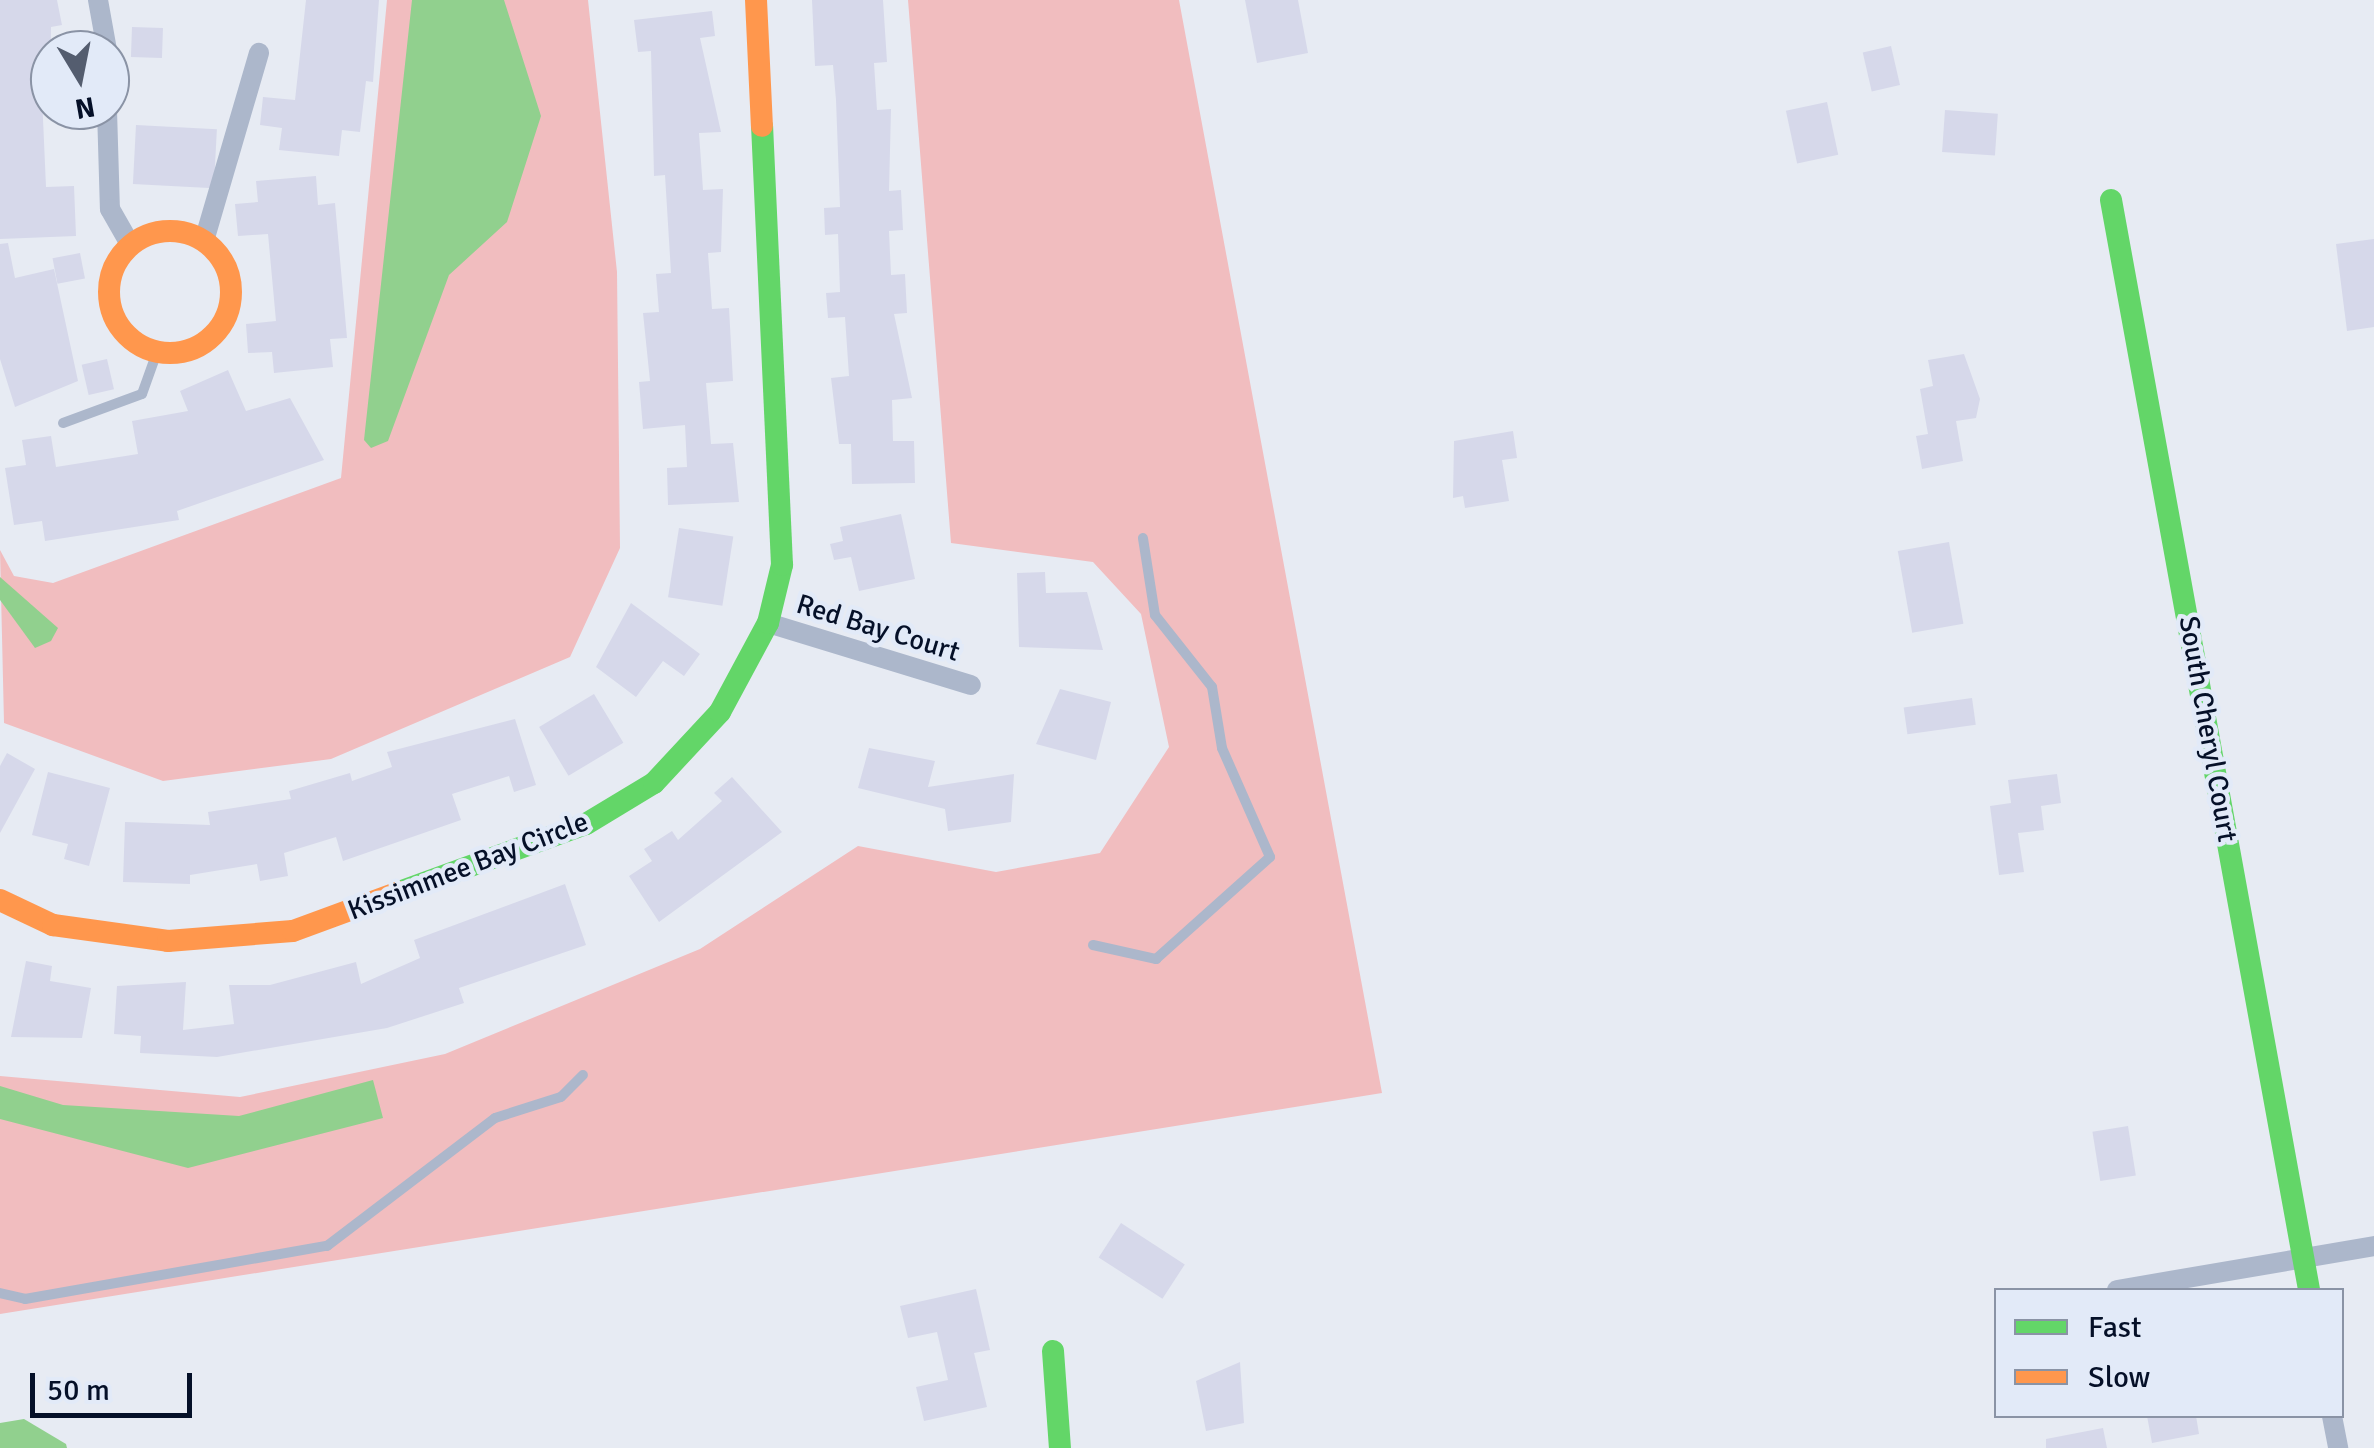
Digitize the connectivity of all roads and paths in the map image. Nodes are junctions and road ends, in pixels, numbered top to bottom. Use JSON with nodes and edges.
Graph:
{"nodes":[{"id":1,"x":98,"y":0,"type":"edge"},
{"id":2,"x":756,"y":0,"type":"edge"},
{"id":3,"x":103,"y":30,"type":"edge"},
{"id":4,"x":259,"y":53,"type":"dead end"},
{"id":5,"x":108,"y":130,"type":"edge"},
{"id":6,"x":2112,"y":200,"type":"dead end"},
{"id":7,"x":204,"y":240,"type":"junction"},
{"id":8,"x":130,"y":244,"type":"junction"},
{"id":9,"x":157,"y":352,"type":"junction"},
{"id":10,"x":63,"y":423,"type":"dead end"},
{"id":11,"x":1143,"y":538,"type":"dead end"},
{"id":12,"x":768,"y":624,"type":"junction"},
{"id":13,"x":971,"y":685,"type":"dead end"},
{"id":14,"x":0,"y":900,"type":"edge"},
{"id":15,"x":1093,"y":946,"type":"dead end"},
{"id":16,"x":583,"y":1076,"type":"dead end"},
{"id":17,"x":2374,"y":1246,"type":"edge"},
{"id":18,"x":2303,"y":1259,"type":"junction"},
{"id":19,"x":2130,"y":1288,"type":"edge"},
{"id":20,"x":2309,"y":1288,"type":"edge"},
{"id":21,"x":0,"y":1293,"type":"edge"},
{"id":22,"x":1052,"y":1351,"type":"dead end"},
{"id":23,"x":2332,"y":1418,"type":"edge"},
{"id":24,"x":1060,"y":1448,"type":"edge"},
{"id":25,"x":2338,"y":1448,"type":"edge"}],
"edges":[{"from":1,"to":3,"type":"street"},
{"from":2,"to":12,"type":"street","name":"Kissimmee Bay Circle"},
{"from":4,"to":7,"type":"street"},
{"from":5,"to":8,"type":"street"},
{"from":6,"to":18,"type":"street","name":"South Cheryl Court"},
{"from":7,"to":8,"type":"street"},
{"from":7,"to":9,"type":"street"},
{"from":8,"to":9,"type":"street"},
{"from":9,"to":10,"type":"lane"},
{"from":11,"to":15,"type":"lane"},
{"from":12,"to":13,"type":"street","name":"Red Bay Court"},
{"from":12,"to":14,"type":"street","name":"Kissimmee Bay Circle"},
{"from":16,"to":21,"type":"lane"},
{"from":17,"to":18,"type":"street"},
{"from":18,"to":19,"type":"street"},
{"from":18,"to":20,"type":"street","name":"South Cheryl Court"},
{"from":22,"to":24,"type":"street"},
{"from":23,"to":25,"type":"street"}]}
